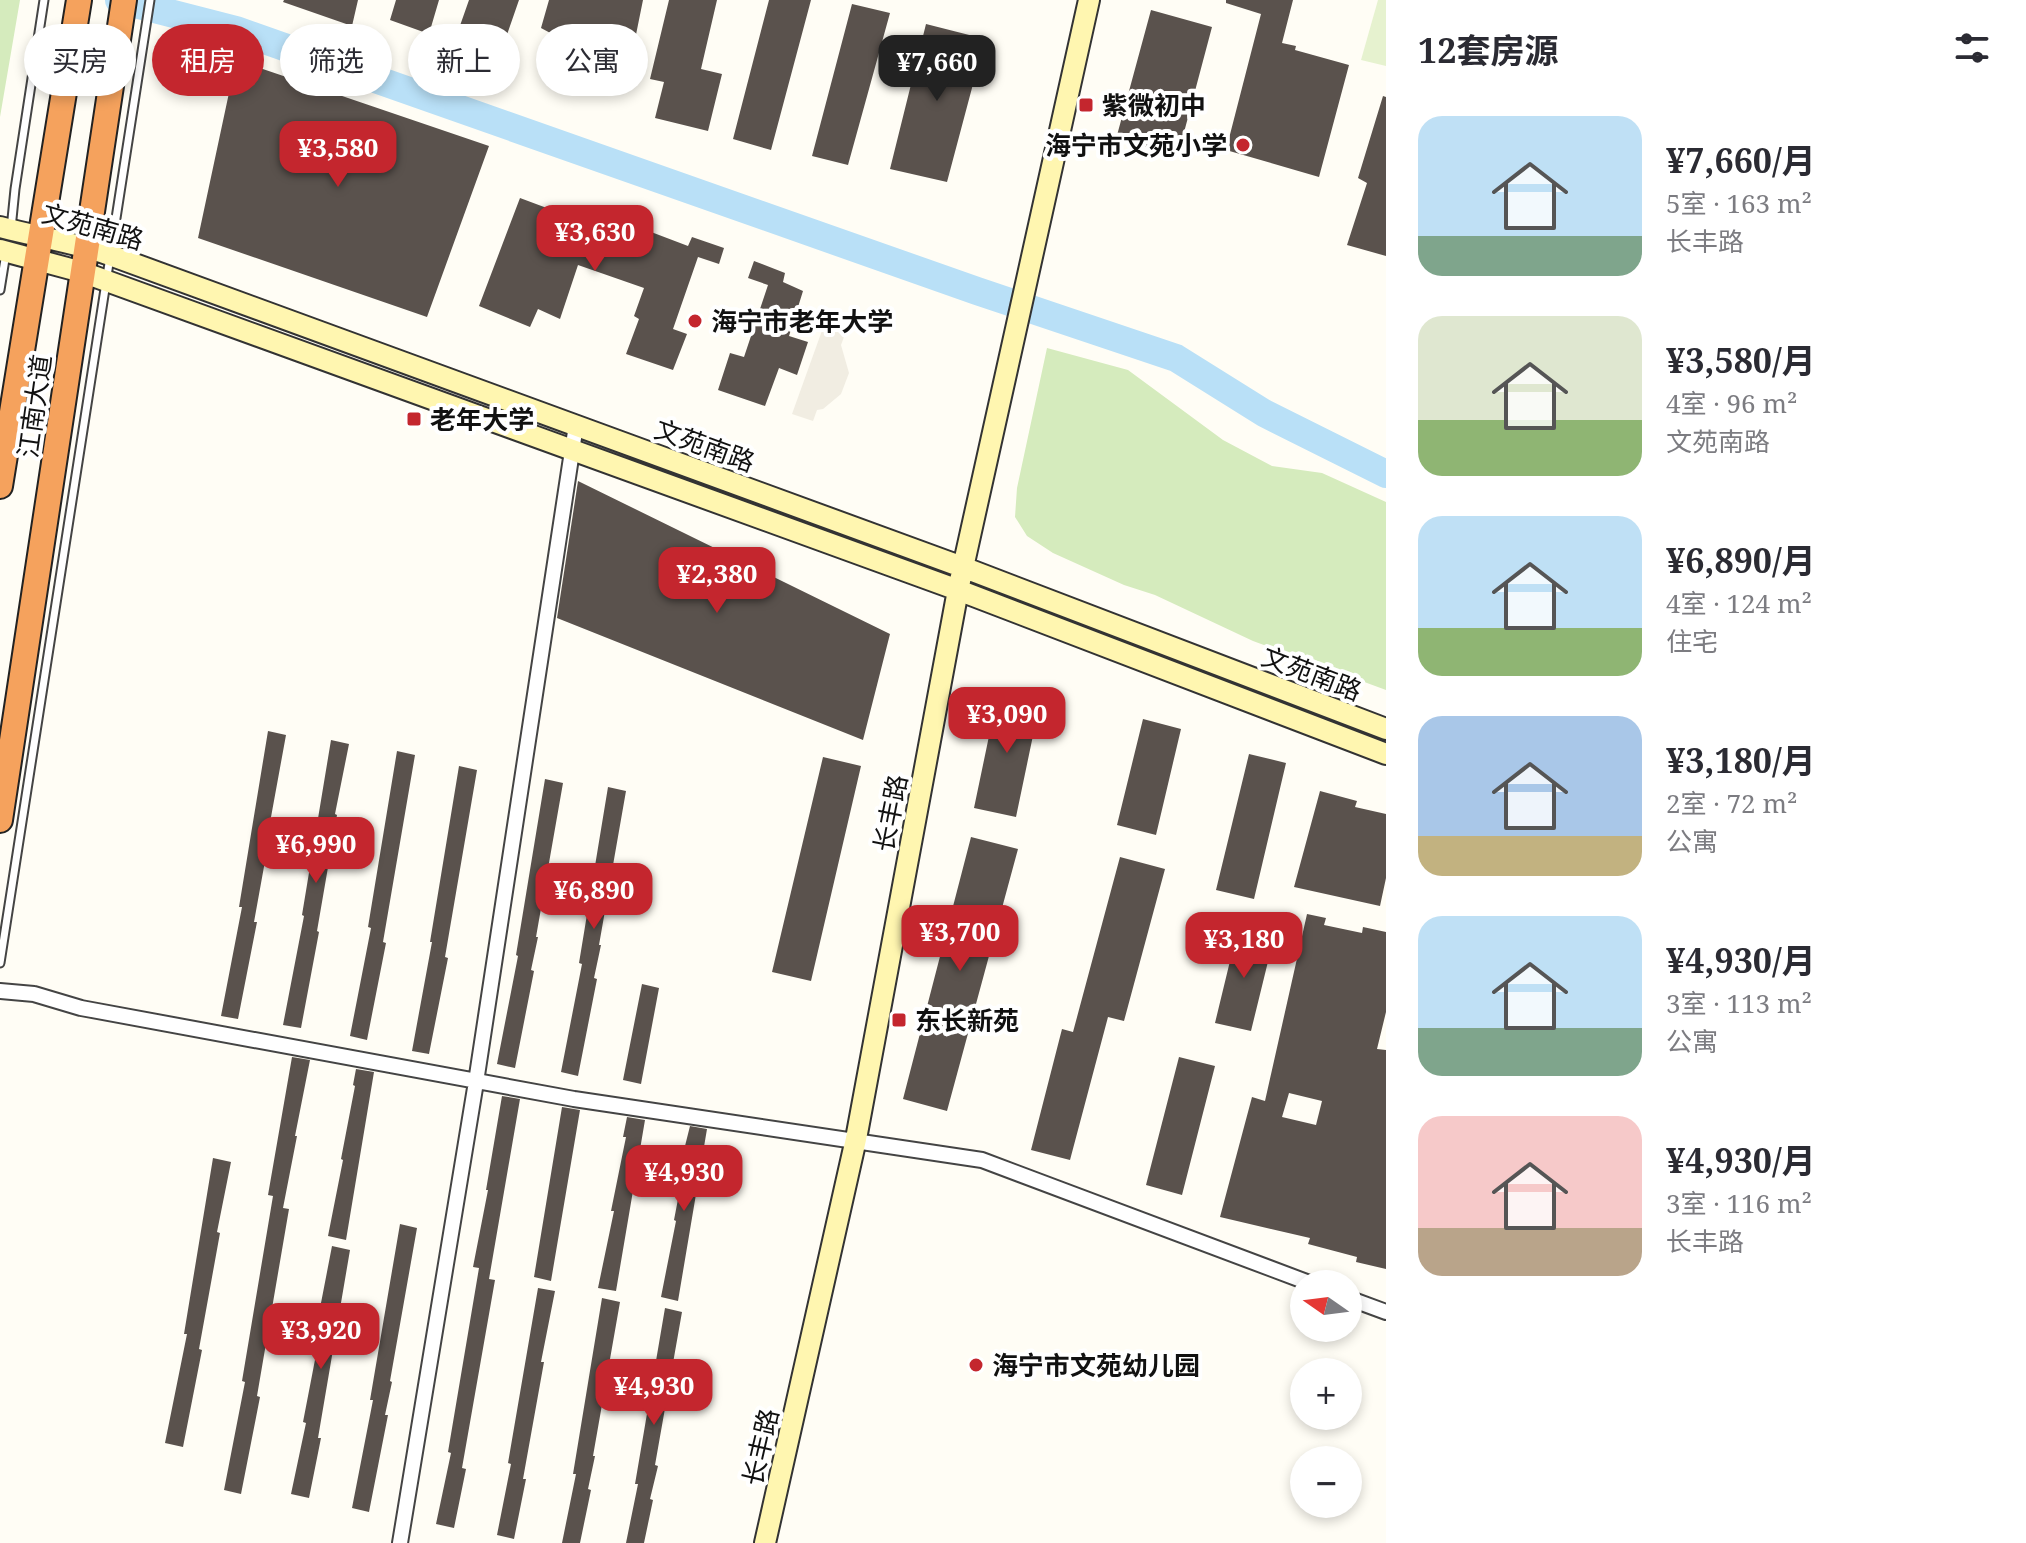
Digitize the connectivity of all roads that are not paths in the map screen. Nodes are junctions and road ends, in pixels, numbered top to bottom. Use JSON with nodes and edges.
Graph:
{"nodes":[{"id":1,"x":44,"y":0,"type":"edge"},
{"id":2,"x":79,"y":0,"type":"edge"},
{"id":3,"x":124,"y":0,"type":"edge"},
{"id":4,"x":150,"y":0,"type":"edge"},
{"id":5,"x":1089,"y":0,"type":"edge"},
{"id":6,"x":6,"y":229,"type":"edge"},
{"id":7,"x":86,"y":246,"type":"junction"},
{"id":8,"x":40,"y":250,"type":"junction"},
{"id":9,"x":3,"y":251,"type":"edge"},
{"id":10,"x":110,"y":255,"type":"junction"},
{"id":11,"x":82,"y":272,"type":"junction"},
{"id":12,"x":107,"y":281,"type":"junction"},
{"id":13,"x":0,"y":290,"type":"edge"},
{"id":14,"x":576,"y":425,"type":"junction"},
{"id":15,"x":572,"y":450,"type":"junction"},
{"id":16,"x":0,"y":486,"type":"edge"},
{"id":17,"x":965,"y":568,"type":"junction"},
{"id":18,"x":958,"y":590,"type":"junction"},
{"id":19,"x":1386,"y":729,"type":"edge"},
{"id":20,"x":1386,"y":754,"type":"edge"},
{"id":21,"x":0,"y":820,"type":"edge"},
{"id":22,"x":0,"y":963,"type":"edge"},
{"id":23,"x":0,"y":991,"type":"edge"},
{"id":24,"x":476,"y":1082,"type":"junction"},
{"id":25,"x":856,"y":1139,"type":"junction"},
{"id":26,"x":1290,"y":1276,"type":"edge"},
{"id":27,"x":1362,"y":1303,"type":"edge"},
{"id":28,"x":1386,"y":1312,"type":"edge"},
{"id":29,"x":400,"y":1543,"type":"edge"},
{"id":30,"x":765,"y":1543,"type":"edge"}],
"edges":[{"from":1,"to":6,"type":"lane"},
{"from":2,"to":8,"type":"highway","name":"江南大道"},
{"from":3,"to":7,"type":"highway","name":"江南大道"},
{"from":4,"to":10,"type":"lane"},
{"from":5,"to":17,"type":"main road","name":"长丰路"},
{"from":6,"to":8,"type":"main road","name":"文苑南路"},
{"from":6,"to":9,"type":"lane"},
{"from":7,"to":8,"type":"main road","name":"文苑南路"},
{"from":7,"to":10,"type":"main road","name":"文苑南路"},
{"from":7,"to":11,"type":"highway","name":"江南大道"},
{"from":8,"to":9,"type":"main road","name":"文苑南路"},
{"from":8,"to":11,"type":"main road","name":"文苑南路"},
{"from":8,"to":16,"type":"highway","name":"江南大道"},
{"from":9,"to":13,"type":"lane"},
{"from":10,"to":12,"type":"lane"},
{"from":10,"to":14,"type":"main road","name":"文苑南路"},
{"from":11,"to":12,"type":"main road","name":"文苑南路"},
{"from":11,"to":21,"type":"highway","name":"江南大道"},
{"from":12,"to":15,"type":"main road","name":"文苑南路"},
{"from":12,"to":22,"type":"lane"},
{"from":14,"to":15,"type":"street"},
{"from":14,"to":17,"type":"main road","name":"文苑南路"},
{"from":15,"to":18,"type":"main road","name":"文苑南路"},
{"from":15,"to":24,"type":"street"},
{"from":17,"to":18,"type":"main road","name":"长丰路"},
{"from":17,"to":19,"type":"main road","name":"文苑南路"},
{"from":18,"to":20,"type":"main road","name":"文苑南路"},
{"from":18,"to":25,"type":"main road","name":"长丰路"},
{"from":23,"to":24,"type":"street"},
{"from":24,"to":25,"type":"street"},
{"from":24,"to":29,"type":"street"},
{"from":25,"to":26,"type":"street"},
{"from":25,"to":30,"type":"main road","name":"长丰路"},
{"from":27,"to":28,"type":"street"}]}
